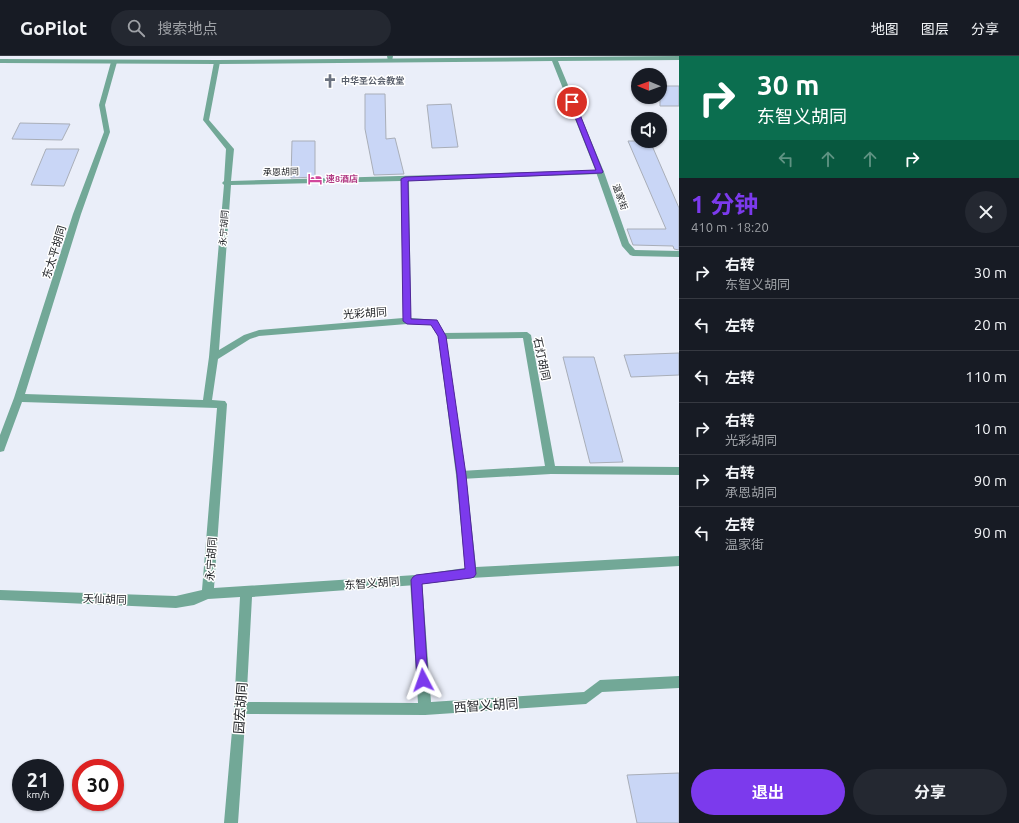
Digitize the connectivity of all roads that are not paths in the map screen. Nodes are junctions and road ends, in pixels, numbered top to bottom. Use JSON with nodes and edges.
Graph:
{"nodes":[{"id":1,"x":390,"y":58,"type":"edge"},
{"id":2,"x":591,"y":58,"type":"edge"},
{"id":3,"x":679,"y":58,"type":"edge"},
{"id":4,"x":138,"y":59,"type":"edge"},
{"id":5,"x":283,"y":59,"type":"edge"},
{"id":6,"x":555,"y":60,"type":"junction"},
{"id":7,"x":0,"y":61,"type":"edge"},
{"id":8,"x":114,"y":62,"type":"junction"},
{"id":9,"x":217,"y":62,"type":"junction"},
{"id":10,"x":600,"y":172,"type":"junction"},
{"id":11,"x":405,"y":179,"type":"junction"},
{"id":12,"x":226,"y":183,"type":"junction"},
{"id":13,"x":679,"y":254,"type":"edge"},
{"id":14,"x":407,"y":321,"type":"junction"},
{"id":15,"x":442,"y":336,"type":"junction"},
{"id":16,"x":214,"y":357,"type":"junction"},
{"id":17,"x":19,"y":398,"type":"junction"},
{"id":18,"x":207,"y":404,"type":"junction"},
{"id":19,"x":0,"y":448,"type":"edge"},
{"id":20,"x":551,"y":470,"type":"junction"},
{"id":21,"x":679,"y":471,"type":"edge"},
{"id":22,"x":462,"y":475,"type":"junction"},
{"id":23,"x":679,"y":561,"type":"edge"},
{"id":24,"x":471,"y":574,"type":"junction"},
{"id":25,"x":416,"y":580,"type":"junction"},
{"id":26,"x":246,"y":592,"type":"junction"},
{"id":27,"x":208,"y":594,"type":"junction"},
{"id":28,"x":0,"y":595,"type":"edge"},
{"id":29,"x":679,"y":682,"type":"edge"},
{"id":30,"x":240,"y":708,"type":"junction"},
{"id":31,"x":425,"y":709,"type":"junction"},
{"id":32,"x":231,"y":823,"type":"edge"}],
"edges":[{"from":1,"to":5,"type":"street"},
{"from":1,"to":6,"type":"street"},
{"from":2,"to":3,"type":"street"},
{"from":2,"to":6,"type":"street"},
{"from":4,"to":8,"type":"street"},
{"from":4,"to":9,"type":"street"},
{"from":5,"to":9,"type":"street"},
{"from":6,"to":10,"type":"street","name":"温家街"},
{"from":7,"to":8,"type":"street"},
{"from":8,"to":17,"type":"street","name":"东太平胡同"},
{"from":9,"to":12,"type":"street","name":"永宁胡同"},
{"from":10,"to":11,"type":"street","name":"承恩胡同"},
{"from":10,"to":13,"type":"street","name":"温家街"},
{"from":11,"to":12,"type":"street","name":"承恩胡同"},
{"from":11,"to":14,"type":"street"},
{"from":12,"to":16,"type":"street","name":"永宁胡同"},
{"from":14,"to":15,"type":"street","name":"光彩胡同"},
{"from":14,"to":16,"type":"street","name":"光彩胡同"},
{"from":15,"to":20,"type":"street","name":"石灯胡同"},
{"from":15,"to":22,"type":"street"},
{"from":16,"to":18,"type":"street","name":"永宁胡同"},
{"from":17,"to":18,"type":"street"},
{"from":17,"to":19,"type":"street","name":"东太平胡同"},
{"from":18,"to":27,"type":"street","name":"永宁胡同"},
{"from":20,"to":21,"type":"street"},
{"from":20,"to":22,"type":"street"},
{"from":22,"to":24,"type":"street"},
{"from":23,"to":24,"type":"street","name":"东智义胡同"},
{"from":24,"to":25,"type":"street","name":"东智义胡同"},
{"from":25,"to":26,"type":"street","name":"东智义胡同"},
{"from":25,"to":31,"type":"street"},
{"from":26,"to":27,"type":"street","name":"东智义胡同"},
{"from":26,"to":30,"type":"street","name":"园宏胡同"},
{"from":27,"to":28,"type":"street","name":"天仙胡同"},
{"from":29,"to":31,"type":"street","name":"西智义胡同"},
{"from":30,"to":31,"type":"street","name":"西智义胡同"},
{"from":30,"to":32,"type":"street","name":"园宏胡同"}]}
